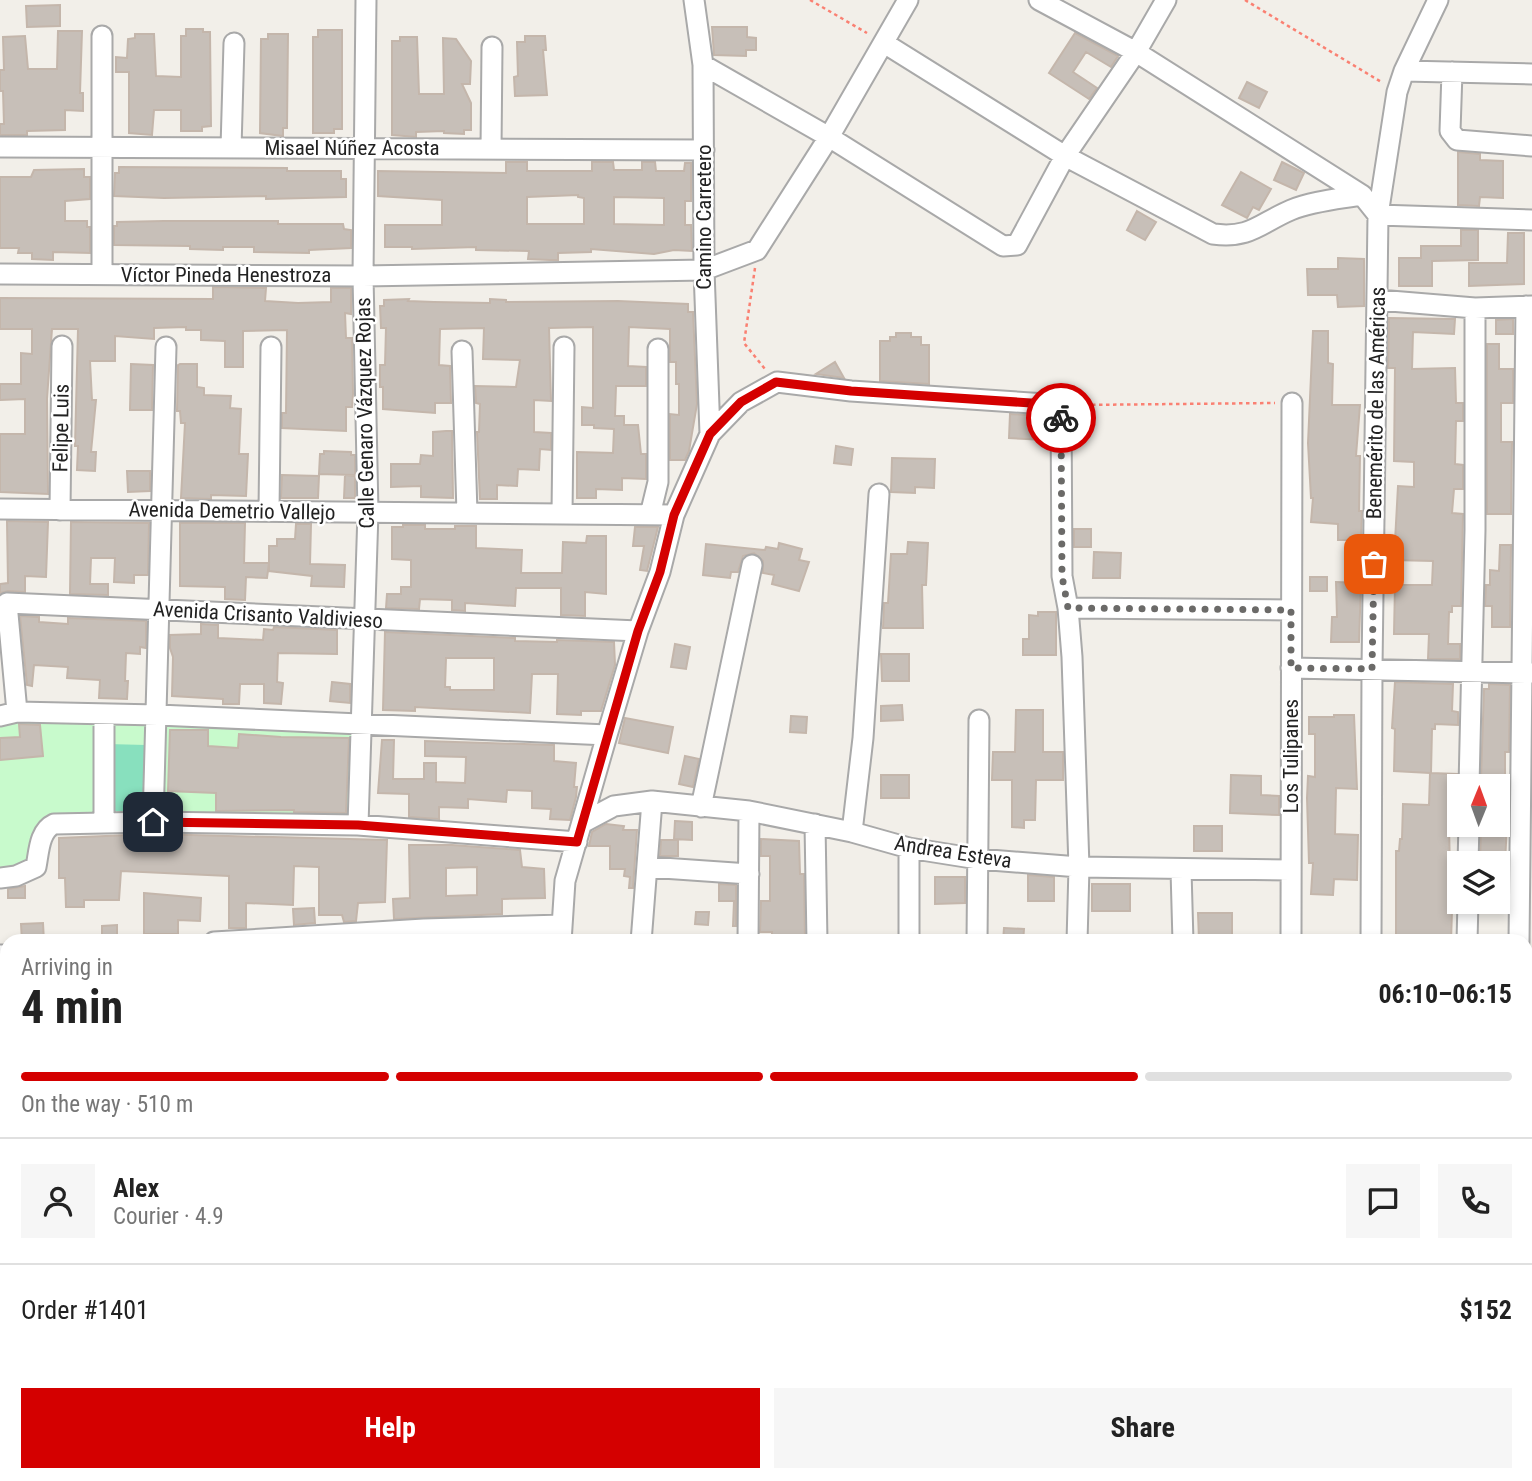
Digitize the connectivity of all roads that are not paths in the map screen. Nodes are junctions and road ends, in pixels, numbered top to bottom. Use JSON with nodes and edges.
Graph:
{"nodes":[{"id":1,"x":366,"y":0,"type":"edge"},
{"id":2,"x":694,"y":0,"type":"edge"},
{"id":3,"x":908,"y":0,"type":"edge"},
{"id":4,"x":1039,"y":0,"type":"edge"},
{"id":5,"x":1166,"y":0,"type":"edge"},
{"id":6,"x":1438,"y":0,"type":"edge"},
{"id":7,"x":102,"y":36,"type":"dead end"},
{"id":8,"x":234,"y":43,"type":"dead end"},
{"id":9,"x":884,"y":43,"type":"junction"},
{"id":10,"x":492,"y":47,"type":"dead end"},
{"id":11,"x":1136,"y":52,"type":"junction"},
{"id":12,"x":703,"y":65,"type":"junction"},
{"id":13,"x":1404,"y":71,"type":"junction"},
{"id":14,"x":1452,"y":72,"type":"junction"},
{"id":15,"x":1532,"y":74,"type":"edge"},
{"id":16,"x":829,"y":137,"type":"junction"},
{"id":17,"x":1532,"y":146,"type":"edge"},
{"id":18,"x":0,"y":147,"type":"edge"},
{"id":19,"x":103,"y":147,"type":"junction"},
{"id":20,"x":231,"y":148,"type":"junction"},
{"id":21,"x":364,"y":148,"type":"junction"},
{"id":22,"x":491,"y":149,"type":"junction"},
{"id":23,"x":704,"y":150,"type":"junction"},
{"id":24,"x":1065,"y":156,"type":"junction"},
{"id":25,"x":1362,"y":195,"type":"junction"},
{"id":26,"x":1378,"y":215,"type":"junction"},
{"id":27,"x":1532,"y":220,"type":"edge"},
{"id":28,"x":704,"y":270,"type":"junction"},
{"id":29,"x":0,"y":274,"type":"edge"},
{"id":30,"x":102,"y":275,"type":"junction"},
{"id":31,"x":363,"y":276,"type":"junction"},
{"id":32,"x":1378,"y":300,"type":"junction"},
{"id":33,"x":1529,"y":306,"type":"edge"},
{"id":34,"x":1475,"y":308,"type":"junction"},
{"id":35,"x":62,"y":346,"type":"dead end"},
{"id":36,"x":271,"y":346,"type":"dead end"},
{"id":37,"x":166,"y":347,"type":"dead end"},
{"id":38,"x":564,"y":347,"type":"dead end"},
{"id":39,"x":658,"y":349,"type":"dead end"},
{"id":40,"x":462,"y":351,"type":"dead end"},
{"id":41,"x":1292,"y":403,"type":"road end"},
{"id":42,"x":710,"y":434,"type":"junction"},
{"id":43,"x":879,"y":494,"type":"dead end"},
{"id":44,"x":0,"y":509,"type":"edge"},
{"id":45,"x":60,"y":510,"type":"junction"},
{"id":46,"x":163,"y":510,"type":"junction"},
{"id":47,"x":269,"y":512,"type":"junction"},
{"id":48,"x":368,"y":512,"type":"junction"},
{"id":49,"x":467,"y":513,"type":"junction"},
{"id":50,"x":562,"y":514,"type":"junction"},
{"id":51,"x":650,"y":515,"type":"junction"},
{"id":52,"x":674,"y":515,"type":"junction"},
{"id":53,"x":752,"y":565,"type":"dead end"},
{"id":54,"x":1068,"y":608,"type":"junction"},
{"id":55,"x":160,"y":610,"type":"junction"},
{"id":56,"x":1291,"y":610,"type":"junction"},
{"id":57,"x":363,"y":619,"type":"junction"},
{"id":58,"x":638,"y":631,"type":"junction"},
{"id":59,"x":1291,"y":668,"type":"junction"},
{"id":60,"x":1372,"y":669,"type":"junction"},
{"id":61,"x":1470,"y":671,"type":"junction"},
{"id":62,"x":1527,"y":673,"type":"edge"},
{"id":63,"x":9,"y":714,"type":"edge"},
{"id":64,"x":104,"y":714,"type":"junction"},
{"id":65,"x":158,"y":715,"type":"junction"},
{"id":66,"x":979,"y":720,"type":"dead end"},
{"id":67,"x":360,"y":726,"type":"junction"},
{"id":68,"x":607,"y":735,"type":"junction"},
{"id":69,"x":1469,"y":774,"type":"edge"},
{"id":70,"x":652,"y":801,"type":"junction"},
{"id":71,"x":701,"y":807,"type":"junction"},
{"id":72,"x":750,"y":811,"type":"junction"},
{"id":73,"x":153,"y":822,"type":"junction"},
{"id":74,"x":104,"y":823,"type":"junction"},
{"id":75,"x":815,"y":824,"type":"junction"},
{"id":76,"x":358,"y":825,"type":"junction"},
{"id":77,"x":580,"y":832,"type":"junction"},
{"id":78,"x":852,"y":832,"type":"junction"},
{"id":79,"x":909,"y":848,"type":"junction"},
{"id":80,"x":978,"y":859,"type":"junction"},
{"id":81,"x":648,"y":867,"type":"junction"},
{"id":82,"x":1079,"y":867,"type":"junction"},
{"id":83,"x":1181,"y":870,"type":"junction"},
{"id":84,"x":1290,"y":870,"type":"junction"},
{"id":85,"x":749,"y":874,"type":"junction"},
{"id":86,"x":0,"y":878,"type":"edge"},
{"id":87,"x":1526,"y":893,"type":"edge"},
{"id":88,"x":1468,"y":914,"type":"edge"},
{"id":89,"x":561,"y":933,"type":"edge"},
{"id":90,"x":529,"y":934,"type":"edge"},
{"id":91,"x":642,"y":934,"type":"edge"},
{"id":92,"x":748,"y":934,"type":"edge"},
{"id":93,"x":817,"y":934,"type":"edge"},
{"id":94,"x":909,"y":934,"type":"edge"},
{"id":95,"x":977,"y":934,"type":"edge"},
{"id":96,"x":1077,"y":934,"type":"edge"},
{"id":97,"x":1183,"y":934,"type":"edge"},
{"id":98,"x":1291,"y":934,"type":"edge"},
{"id":99,"x":1371,"y":934,"type":"edge"},
{"id":100,"x":1468,"y":934,"type":"edge"},
{"id":101,"x":1520,"y":934,"type":"edge"}],
"edges":[{"from":1,"to":21,"type":"street","name":"Calle Genaro Vázquez Rojas"},
{"from":2,"to":12,"type":"street","name":"Camino Carretero"},
{"from":3,"to":9,"type":"street"},
{"from":4,"to":11,"type":"street"},
{"from":5,"to":11,"type":"street"},
{"from":6,"to":13,"type":"street","name":"Benemérito de las Américas"},
{"from":7,"to":19,"type":"street"},
{"from":8,"to":20,"type":"street"},
{"from":9,"to":16,"type":"street"},
{"from":9,"to":24,"type":"street"},
{"from":10,"to":22,"type":"street"},
{"from":11,"to":24,"type":"street"},
{"from":11,"to":25,"type":"street"},
{"from":12,"to":16,"type":"street"},
{"from":12,"to":23,"type":"street","name":"Camino Carretero"},
{"from":13,"to":14,"type":"street"},
{"from":13,"to":26,"type":"street","name":"Benemérito de las Américas"},
{"from":14,"to":15,"type":"street"},
{"from":14,"to":17,"type":"street"},
{"from":16,"to":24,"type":"street"},
{"from":16,"to":28,"type":"street","name":"Víctor Pineda Henestroza"},
{"from":18,"to":19,"type":"street","name":"Misael Núñez Acosta"},
{"from":19,"to":20,"type":"street","name":"Misael Núñez Acosta"},
{"from":19,"to":30,"type":"street"},
{"from":20,"to":21,"type":"street","name":"Misael Núñez Acosta"},
{"from":21,"to":22,"type":"street","name":"Misael Núñez Acosta"},
{"from":21,"to":31,"type":"street","name":"Calle Genaro Vázquez Rojas"},
{"from":22,"to":23,"type":"street","name":"Misael Núñez Acosta"},
{"from":23,"to":28,"type":"street","name":"Camino Carretero"},
{"from":24,"to":25,"type":"street"},
{"from":25,"to":26,"type":"street"},
{"from":26,"to":27,"type":"street"},
{"from":26,"to":32,"type":"street","name":"Benemérito de las Américas"},
{"from":28,"to":31,"type":"street","name":"Víctor Pineda Henestroza"},
{"from":28,"to":42,"type":"street","name":"Camino Carretero"},
{"from":29,"to":30,"type":"street","name":"Víctor Pineda Henestroza"},
{"from":30,"to":31,"type":"street","name":"Víctor Pineda Henestroza"},
{"from":31,"to":48,"type":"street","name":"Calle Genaro Vázquez Rojas"},
{"from":32,"to":34,"type":"street"},
{"from":32,"to":60,"type":"street","name":"Benemérito de las Américas"},
{"from":33,"to":34,"type":"street"},
{"from":33,"to":62,"type":"street"},
{"from":34,"to":61,"type":"street"},
{"from":35,"to":45,"type":"street","name":"Felipe Luis"},
{"from":36,"to":47,"type":"street"},
{"from":37,"to":46,"type":"street"},
{"from":38,"to":50,"type":"street"},
{"from":39,"to":51,"type":"street"},
{"from":40,"to":49,"type":"street"},
{"from":41,"to":56,"type":"street","name":"Los Tulipanes"},
{"from":42,"to":52,"type":"street"},
{"from":42,"to":54,"type":"street"},
{"from":43,"to":78,"type":"street"},
{"from":44,"to":45,"type":"street","name":"Avenida Demetrio Vallejo"},
{"from":45,"to":46,"type":"street","name":"Avenida Demetrio Vallejo"},
{"from":46,"to":47,"type":"street","name":"Avenida Demetrio Vallejo"},
{"from":46,"to":55,"type":"street"},
{"from":47,"to":48,"type":"street","name":"Avenida Demetrio Vallejo"},
{"from":48,"to":49,"type":"street","name":"Avenida Demetrio Vallejo"},
{"from":48,"to":57,"type":"street","name":"Calle Genaro Vázquez Rojas"},
{"from":49,"to":50,"type":"street","name":"Avenida Demetrio Vallejo"},
{"from":50,"to":51,"type":"street","name":"Avenida Demetrio Vallejo"},
{"from":51,"to":52,"type":"street","name":"Avenida Demetrio Vallejo"},
{"from":52,"to":58,"type":"street"},
{"from":53,"to":71,"type":"street"},
{"from":54,"to":56,"type":"street"},
{"from":54,"to":82,"type":"street"},
{"from":55,"to":57,"type":"street","name":"Avenida Crisanto Valdivieso"},
{"from":55,"to":63,"type":"street","name":"Avenida Crisanto Valdivieso"},
{"from":55,"to":65,"type":"street"},
{"from":56,"to":59,"type":"street","name":"Los Tulipanes"},
{"from":57,"to":58,"type":"street","name":"Avenida Crisanto Valdivieso"},
{"from":57,"to":67,"type":"street","name":"Calle Genaro Vázquez Rojas"},
{"from":58,"to":68,"type":"street"},
{"from":59,"to":60,"type":"street"},
{"from":59,"to":84,"type":"street","name":"Los Tulipanes"},
{"from":60,"to":61,"type":"street"},
{"from":60,"to":99,"type":"street","name":"Benemérito de las Américas"},
{"from":61,"to":62,"type":"street"},
{"from":61,"to":69,"type":"street"},
{"from":62,"to":87,"type":"street"},
{"from":63,"to":64,"type":"street"},
{"from":64,"to":65,"type":"street"},
{"from":64,"to":74,"type":"street"},
{"from":65,"to":67,"type":"street"},
{"from":65,"to":73,"type":"street"},
{"from":66,"to":80,"type":"street"},
{"from":67,"to":68,"type":"street"},
{"from":67,"to":76,"type":"street","name":"Calle Genaro Vázquez Rojas"},
{"from":68,"to":77,"type":"street"},
{"from":70,"to":71,"type":"street","name":"Andrea Esteva"},
{"from":70,"to":77,"type":"street","name":"Andrea Esteva"},
{"from":70,"to":81,"type":"street"},
{"from":71,"to":72,"type":"street","name":"Andrea Esteva"},
{"from":72,"to":75,"type":"street","name":"Andrea Esteva"},
{"from":72,"to":85,"type":"street"},
{"from":73,"to":74,"type":"street"},
{"from":73,"to":76,"type":"street"},
{"from":74,"to":86,"type":"street"},
{"from":75,"to":78,"type":"street","name":"Andrea Esteva"},
{"from":75,"to":93,"type":"street"},
{"from":76,"to":77,"type":"street"},
{"from":77,"to":89,"type":"street"},
{"from":78,"to":79,"type":"street","name":"Andrea Esteva"},
{"from":79,"to":80,"type":"street","name":"Andrea Esteva"},
{"from":79,"to":94,"type":"street"},
{"from":80,"to":82,"type":"street","name":"Andrea Esteva"},
{"from":80,"to":95,"type":"street"},
{"from":81,"to":85,"type":"street"},
{"from":81,"to":91,"type":"street"},
{"from":82,"to":83,"type":"street","name":"Andrea Esteva"},
{"from":82,"to":96,"type":"street"},
{"from":83,"to":84,"type":"street","name":"Andrea Esteva"},
{"from":83,"to":97,"type":"street"},
{"from":84,"to":98,"type":"street","name":"Los Tulipanes"},
{"from":85,"to":92,"type":"street"},
{"from":87,"to":101,"type":"street"},
{"from":88,"to":100,"type":"street"},
{"from":89,"to":90,"type":"street"}]}
